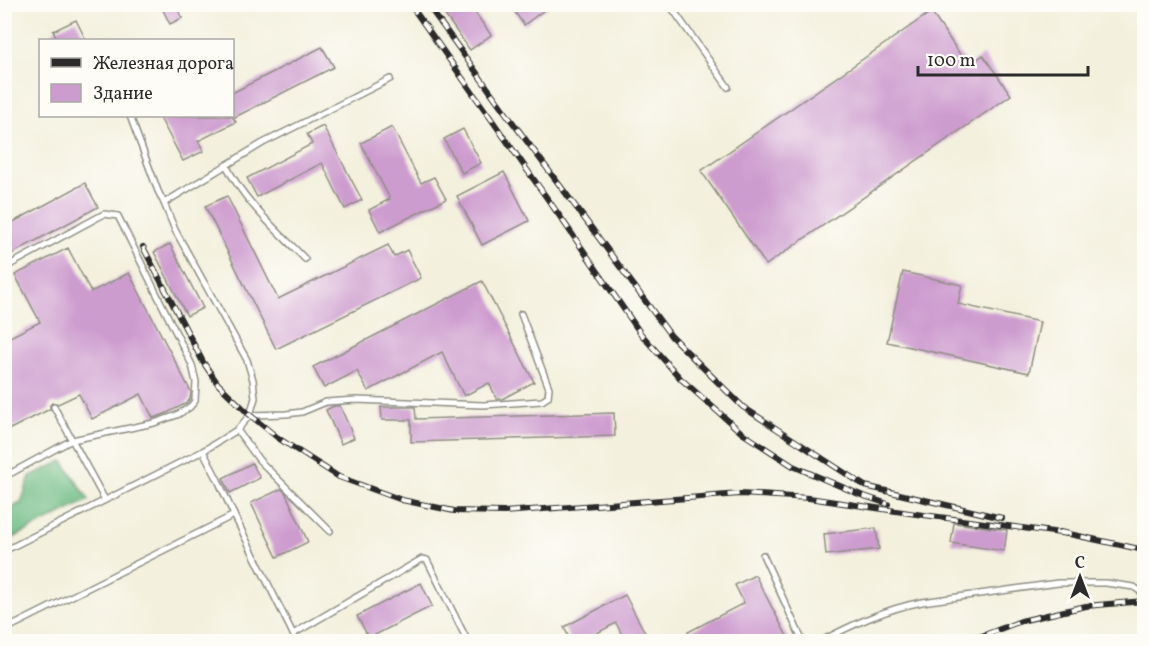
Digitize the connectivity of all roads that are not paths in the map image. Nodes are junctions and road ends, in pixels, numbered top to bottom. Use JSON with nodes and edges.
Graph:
{"nodes":[{"id":1,"x":669,"y":4,"type":"edge"},
{"id":2,"x":390,"y":79,"type":"dead end"},
{"id":3,"x":728,"y":87,"type":"dead end"},
{"id":4,"x":130,"y":117,"type":"edge"},
{"id":5,"x":226,"y":165,"type":"junction"},
{"id":6,"x":164,"y":203,"type":"junction"},
{"id":7,"x":305,"y":259,"type":"dead end"},
{"id":8,"x":4,"y":268,"type":"edge"},
{"id":9,"x":520,"y":314,"type":"dead end"},
{"id":10,"x":54,"y":407,"type":"dead end"},
{"id":11,"x":250,"y":415,"type":"junction"},
{"id":12,"x":237,"y":430,"type":"junction"},
{"id":13,"x":72,"y":440,"type":"junction"},
{"id":14,"x":203,"y":451,"type":"junction"},
{"id":15,"x":4,"y":477,"type":"edge"},
{"id":16,"x":105,"y":501,"type":"junction"},
{"id":17,"x":234,"y":515,"type":"junction"},
{"id":18,"x":330,"y":531,"type":"dead end"},
{"id":19,"x":4,"y":551,"type":"edge"},
{"id":20,"x":763,"y":555,"type":"dead end"},
{"id":21,"x":1144,"y":594,"type":"edge"},
{"id":22,"x":4,"y":630,"type":"edge"},
{"id":23,"x":293,"y":634,"type":"junction"},
{"id":24,"x":297,"y":642,"type":"edge"},
{"id":25,"x":468,"y":642,"type":"edge"},
{"id":26,"x":803,"y":642,"type":"edge"},
{"id":27,"x":819,"y":642,"type":"edge"}],
"edges":[{"from":1,"to":3,"type":"lane"},
{"from":2,"to":5,"type":"lane"},
{"from":4,"to":6,"type":"lane"},
{"from":5,"to":6,"type":"lane"},
{"from":5,"to":7,"type":"lane"},
{"from":6,"to":11,"type":"lane"},
{"from":8,"to":13,"type":"lane"},
{"from":9,"to":11,"type":"lane"},
{"from":10,"to":13,"type":"lane"},
{"from":11,"to":12,"type":"lane"},
{"from":12,"to":14,"type":"lane"},
{"from":12,"to":18,"type":"lane"},
{"from":13,"to":15,"type":"lane"},
{"from":13,"to":16,"type":"lane"},
{"from":14,"to":16,"type":"lane"},
{"from":14,"to":17,"type":"lane"},
{"from":16,"to":19,"type":"lane"},
{"from":17,"to":22,"type":"lane"},
{"from":17,"to":23,"type":"lane"},
{"from":20,"to":26,"type":"lane"},
{"from":21,"to":27,"type":"lane"},
{"from":23,"to":24,"type":"lane"},
{"from":23,"to":25,"type":"lane"}]}
